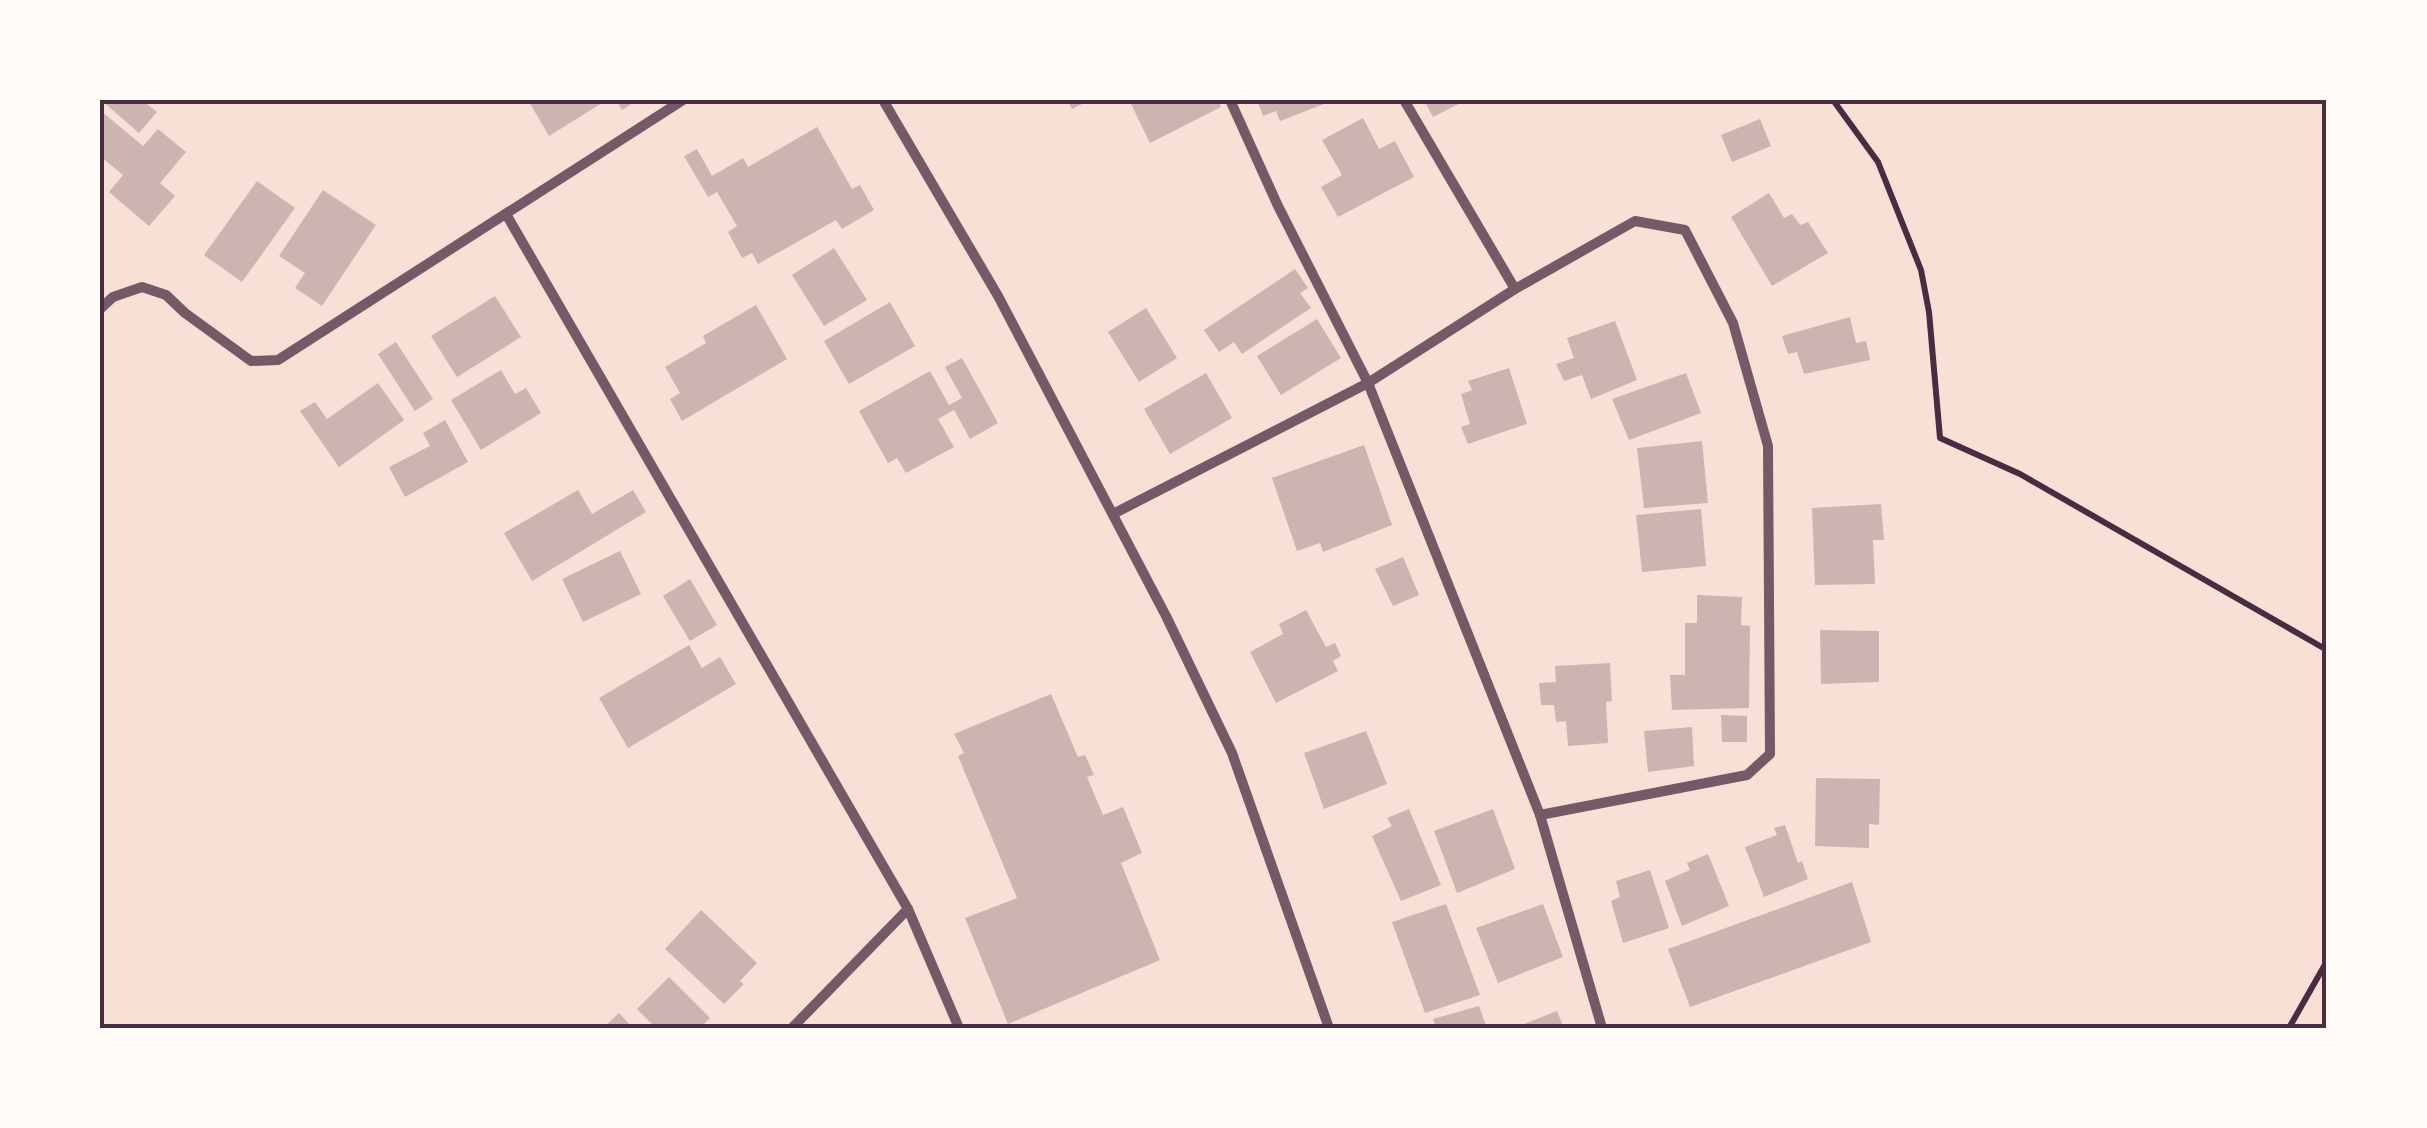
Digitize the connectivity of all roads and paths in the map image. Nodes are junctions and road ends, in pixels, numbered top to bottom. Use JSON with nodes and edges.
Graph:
{"nodes":[{"id":1,"x":684,"y":100,"type":"edge"},
{"id":2,"x":883,"y":100,"type":"edge"},
{"id":3,"x":1230,"y":100,"type":"edge"},
{"id":4,"x":1404,"y":100,"type":"edge"},
{"id":5,"x":1833,"y":100,"type":"edge"},
{"id":6,"x":506,"y":214,"type":"junction"},
{"id":7,"x":1514,"y":289,"type":"junction"},
{"id":8,"x":100,"y":309,"type":"edge"},
{"id":9,"x":1368,"y":383,"type":"junction"},
{"id":10,"x":1113,"y":514,"type":"junction"},
{"id":11,"x":2327,"y":650,"type":"edge"},
{"id":12,"x":1540,"y":814,"type":"junction"},
{"id":13,"x":908,"y":909,"type":"junction"},
{"id":14,"x":2327,"y":960,"type":"edge"},
{"id":15,"x":792,"y":1028,"type":"edge"},
{"id":16,"x":959,"y":1028,"type":"edge"},
{"id":17,"x":1329,"y":1028,"type":"edge"},
{"id":18,"x":1602,"y":1028,"type":"edge"},
{"id":19,"x":2289,"y":1028,"type":"edge"}],
"edges":[{"from":1,"to":6,"type":"street"},
{"from":2,"to":10,"type":"street"},
{"from":3,"to":9,"type":"street"},
{"from":4,"to":7,"type":"street"},
{"from":5,"to":11,"type":"path"},
{"from":6,"to":8,"type":"street"},
{"from":6,"to":13,"type":"street"},
{"from":7,"to":9,"type":"street"},
{"from":7,"to":12,"type":"street"},
{"from":9,"to":10,"type":"street"},
{"from":9,"to":12,"type":"street"},
{"from":10,"to":17,"type":"street"},
{"from":12,"to":18,"type":"street"},
{"from":13,"to":15,"type":"street"},
{"from":13,"to":16,"type":"street"},
{"from":14,"to":19,"type":"path"}]}
